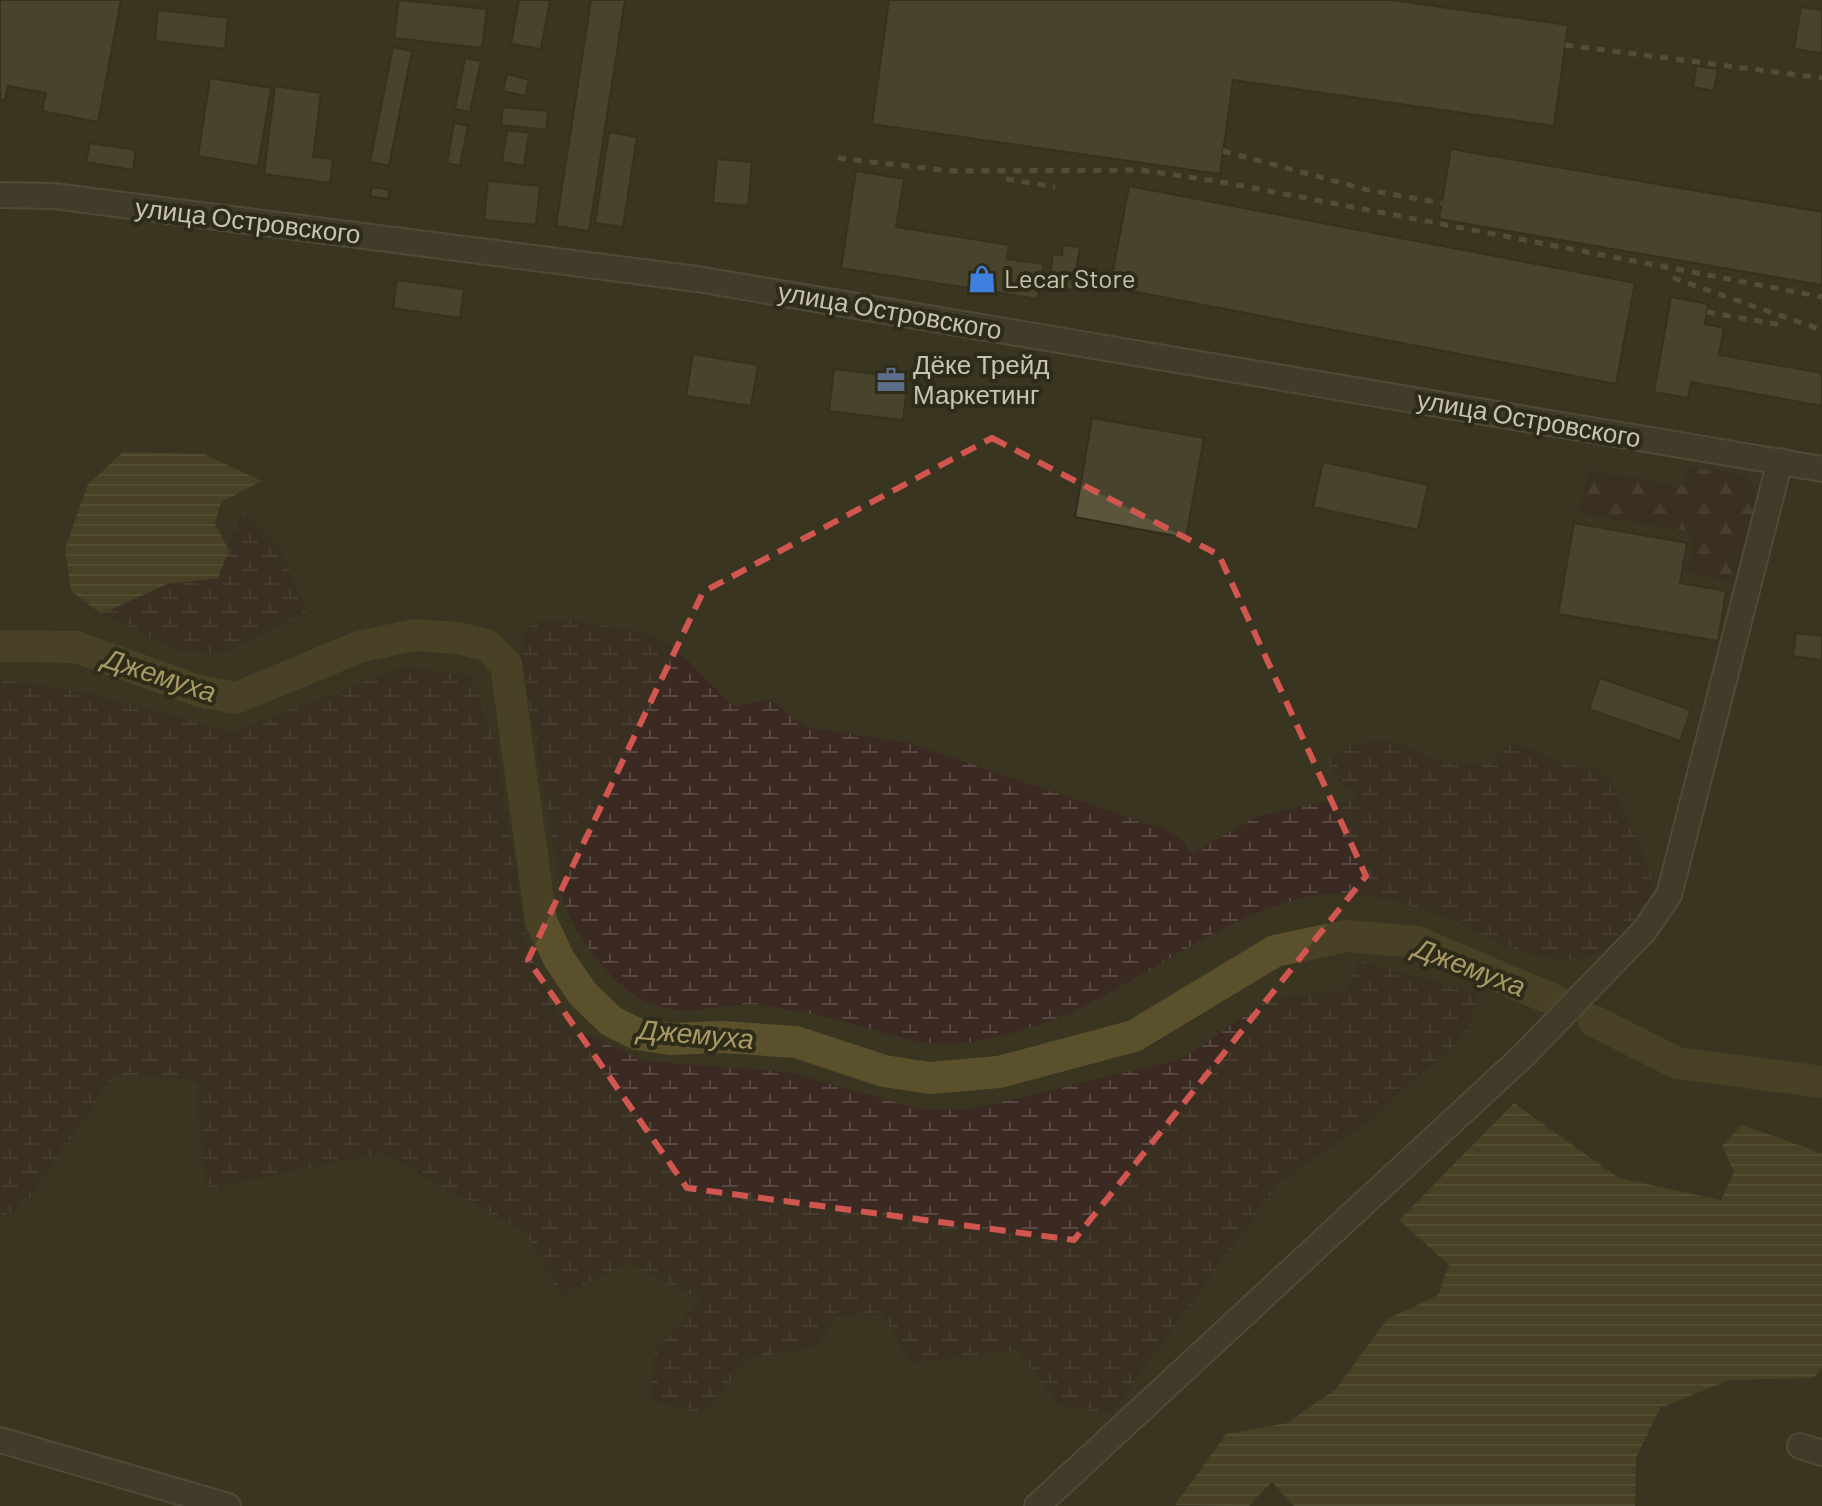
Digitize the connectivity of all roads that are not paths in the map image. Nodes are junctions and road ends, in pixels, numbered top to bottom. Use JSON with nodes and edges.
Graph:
{"nodes":[{"id":1,"x":0,"y":195,"type":"edge"},
{"id":2,"x":1780,"y":461,"type":"junction"},
{"id":3,"x":1822,"y":469,"type":"edge"},
{"id":4,"x":0,"y":1440,"type":"edge"},
{"id":5,"x":213,"y":1504,"type":"edge"},
{"id":6,"x":1037,"y":1506,"type":"edge"}],
"edges":[{"from":1,"to":2,"type":"street","name":"улица Островского"},
{"from":2,"to":3,"type":"street","name":"улица Островского"},
{"from":2,"to":6,"type":"street"},
{"from":4,"to":5,"type":"street"}]}
